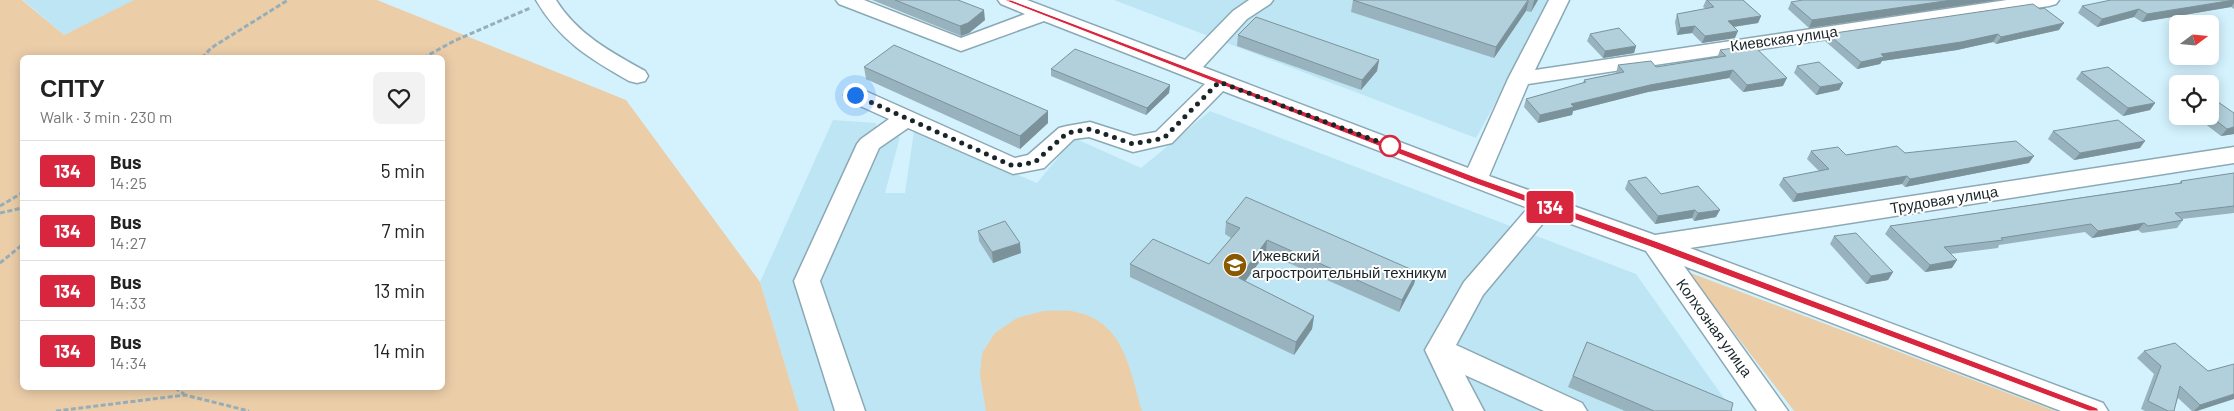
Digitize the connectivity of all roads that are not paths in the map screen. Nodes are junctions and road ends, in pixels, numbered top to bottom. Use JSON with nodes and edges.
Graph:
{"nodes":[{"id":1,"x":546,"y":0,"type":"edge"},
{"id":2,"x":846,"y":0,"type":"edge"},
{"id":3,"x":1008,"y":0,"type":"edge"},
{"id":4,"x":1263,"y":0,"type":"edge"},
{"id":5,"x":1559,"y":0,"type":"edge"},
{"id":6,"x":2049,"y":0,"type":"edge"},
{"id":7,"x":1044,"y":14,"type":"junction"},
{"id":8,"x":1188,"y":70,"type":"junction"},
{"id":9,"x":636,"y":76,"type":"dead end"},
{"id":10,"x":1519,"y":79,"type":"junction"},
{"id":11,"x":1219,"y":82,"type":"junction"},
{"id":12,"x":855,"y":95,"type":"dead end"},
{"id":13,"x":907,"y":118,"type":"junction"},
{"id":14,"x":2234,"y":155,"type":"edge"},
{"id":15,"x":1475,"y":180,"type":"junction"},
{"id":16,"x":1545,"y":205,"type":"junction"},
{"id":17,"x":1655,"y":245,"type":"junction"},
{"id":18,"x":1439,"y":350,"type":"junction"},
{"id":19,"x":850,"y":411,"type":"edge"},
{"id":20,"x":1469,"y":411,"type":"edge"},
{"id":21,"x":1572,"y":411,"type":"edge"},
{"id":22,"x":1773,"y":411,"type":"edge"},
{"id":23,"x":2093,"y":411,"type":"edge"}],
"edges":[{"from":1,"to":9,"type":"street"},
{"from":2,"to":7,"type":"street"},
{"from":3,"to":7,"type":"street"},
{"from":4,"to":8,"type":"street"},
{"from":5,"to":10,"type":"street"},
{"from":6,"to":10,"type":"street","name":"Киевская улица"},
{"from":7,"to":8,"type":"street"},
{"from":8,"to":11,"type":"street"},
{"from":10,"to":15,"type":"street"},
{"from":11,"to":13,"type":"street"},
{"from":11,"to":15,"type":"street"},
{"from":12,"to":13,"type":"street"},
{"from":13,"to":19,"type":"street"},
{"from":14,"to":17,"type":"street","name":"Трудовая улица"},
{"from":15,"to":16,"type":"street"},
{"from":16,"to":17,"type":"street"},
{"from":16,"to":18,"type":"street"},
{"from":17,"to":22,"type":"street","name":"Колхозная улица"},
{"from":17,"to":23,"type":"street"},
{"from":18,"to":20,"type":"street"},
{"from":18,"to":21,"type":"street"}]}
